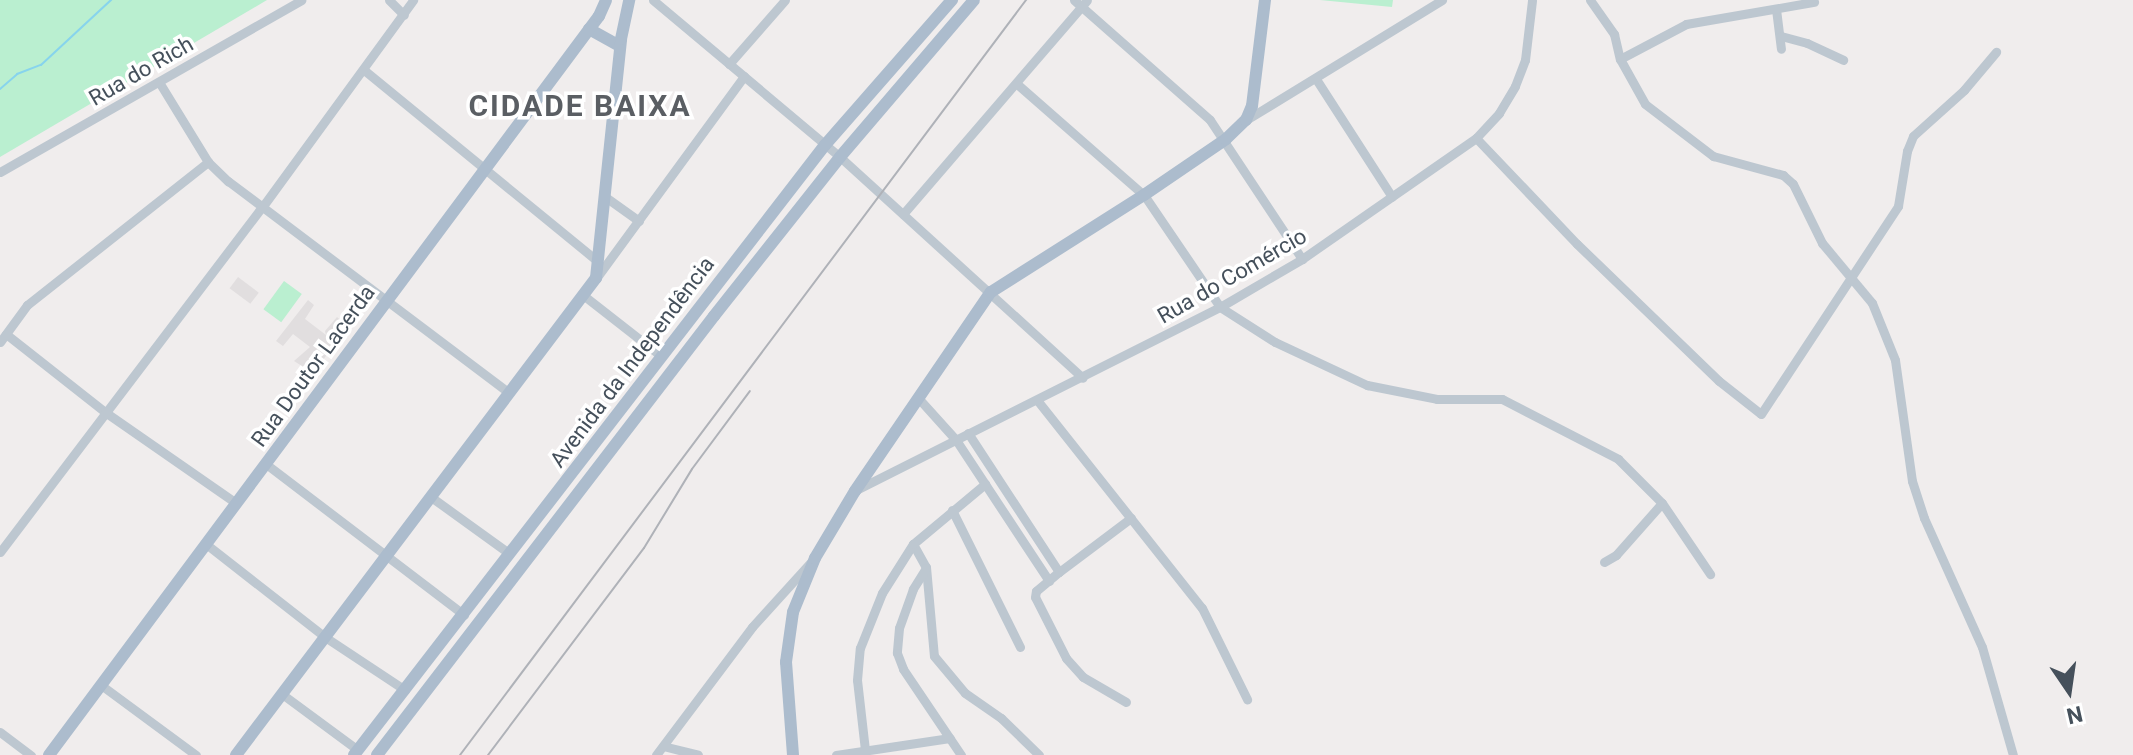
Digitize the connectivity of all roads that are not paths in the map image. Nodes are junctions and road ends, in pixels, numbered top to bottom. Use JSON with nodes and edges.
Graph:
{"nodes":[{"id":1,"x":301,"y":0,"type":"edge"},
{"id":2,"x":389,"y":0,"type":"edge"},
{"id":3,"x":413,"y":0,"type":"edge"},
{"id":4,"x":606,"y":0,"type":"edge"},
{"id":5,"x":629,"y":0,"type":"edge"},
{"id":6,"x":785,"y":0,"type":"edge"},
{"id":7,"x":952,"y":0,"type":"edge"},
{"id":8,"x":974,"y":0,"type":"edge"},
{"id":9,"x":1265,"y":0,"type":"edge"},
{"id":10,"x":1442,"y":0,"type":"edge"},
{"id":11,"x":1532,"y":0,"type":"edge"},
{"id":12,"x":1590,"y":0,"type":"edge"},
{"id":13,"x":658,"y":1,"type":"edge"},
{"id":14,"x":1081,"y":2,"type":"edge"},
{"id":15,"x":1814,"y":2,"type":"edge"},
{"id":16,"x":1776,"y":9,"type":"junction"},
{"id":17,"x":404,"y":15,"type":"junction"},
{"id":18,"x":589,"y":29,"type":"junction"},
{"id":19,"x":1781,"y":36,"type":"junction"},
{"id":20,"x":620,"y":46,"type":"junction"},
{"id":21,"x":911,"y":48,"type":"junction"},
{"id":22,"x":1781,"y":49,"type":"dead end"},
{"id":23,"x":1996,"y":52,"type":"dead end"},
{"id":24,"x":925,"y":58,"type":"junction"},
{"id":25,"x":1620,"y":59,"type":"junction"},
{"id":26,"x":1843,"y":60,"type":"dead end"},
{"id":27,"x":729,"y":64,"type":"junction"},
{"id":28,"x":364,"y":70,"type":"junction"},
{"id":29,"x":744,"y":76,"type":"junction"},
{"id":30,"x":1316,"y":79,"type":"junction"},
{"id":31,"x":159,"y":82,"type":"junction"},
{"id":32,"x":1017,"y":84,"type":"junction"},
{"id":33,"x":1246,"y":120,"type":"junction"},
{"id":34,"x":1476,"y":138,"type":"junction"},
{"id":35,"x":1226,"y":139,"type":"junction"},
{"id":36,"x":825,"y":145,"type":"junction"},
{"id":37,"x":840,"y":157,"type":"junction"},
{"id":38,"x":208,"y":162,"type":"junction"},
{"id":39,"x":485,"y":167,"type":"junction"},
{"id":40,"x":0,"y":172,"type":"edge"},
{"id":41,"x":1144,"y":195,"type":"junction"},
{"id":42,"x":604,"y":196,"type":"junction"},
{"id":43,"x":1392,"y":197,"type":"junction"},
{"id":44,"x":263,"y":206,"type":"junction"},
{"id":45,"x":903,"y":214,"type":"junction"},
{"id":46,"x":639,"y":221,"type":"junction"},
{"id":47,"x":756,"y":233,"type":"junction"},
{"id":48,"x":771,"y":244,"type":"junction"},
{"id":49,"x":746,"y":246,"type":"junction"},
{"id":50,"x":761,"y":257,"type":"junction"},
{"id":51,"x":1302,"y":259,"type":"junction"},
{"id":52,"x":597,"y":261,"type":"junction"},
{"id":53,"x":1853,"y":277,"type":"junction"},
{"id":54,"x":596,"y":278,"type":"junction"},
{"id":55,"x":991,"y":292,"type":"junction"},
{"id":56,"x":583,"y":295,"type":"junction"},
{"id":57,"x":388,"y":298,"type":"junction"},
{"id":58,"x":1220,"y":307,"type":"junction"},
{"id":59,"x":3,"y":338,"type":"edge"},
{"id":60,"x":661,"y":356,"type":"junction"},
{"id":61,"x":1083,"y":378,"type":"junction"},
{"id":62,"x":509,"y":393,"type":"junction"},
{"id":63,"x":920,"y":400,"type":"junction"},
{"id":64,"x":1037,"y":400,"type":"junction"},
{"id":65,"x":105,"y":412,"type":"junction"},
{"id":66,"x":968,"y":433,"type":"junction"},
{"id":67,"x":956,"y":440,"type":"junction"},
{"id":68,"x":590,"y":451,"type":"junction"},
{"id":69,"x":603,"y":460,"type":"junction"},
{"id":70,"x":266,"y":464,"type":"junction"},
{"id":71,"x":985,"y":484,"type":"junction"},
{"id":72,"x":855,"y":491,"type":"junction"},
{"id":73,"x":431,"y":497,"type":"junction"},
{"id":74,"x":236,"y":503,"type":"junction"},
{"id":75,"x":1662,"y":503,"type":"junction"},
{"id":76,"x":952,"y":510,"type":"junction"},
{"id":77,"x":1131,"y":518,"type":"junction"},
{"id":78,"x":206,"y":544,"type":"junction"},
{"id":79,"x":913,"y":544,"type":"junction"},
{"id":80,"x":0,"y":552,"type":"edge"},
{"id":81,"x":510,"y":554,"type":"junction"},
{"id":82,"x":386,"y":557,"type":"junction"},
{"id":83,"x":815,"y":558,"type":"junction"},
{"id":84,"x":1604,"y":562,"type":"dead end"},
{"id":85,"x":926,"y":567,"type":"junction"},
{"id":86,"x":1059,"y":572,"type":"junction"},
{"id":87,"x":1710,"y":574,"type":"dead end"},
{"id":88,"x":1049,"y":581,"type":"junction"},
{"id":89,"x":464,"y":615,"type":"junction"},
{"id":90,"x":325,"y":637,"type":"junction"},
{"id":91,"x":1020,"y":647,"type":"dead end"},
{"id":92,"x":435,"y":653,"type":"junction"},
{"id":93,"x":449,"y":663,"type":"junction"},
{"id":94,"x":101,"y":685,"type":"junction"},
{"id":95,"x":405,"y":690,"type":"junction"},
{"id":96,"x":282,"y":694,"type":"junction"},
{"id":97,"x":1247,"y":699,"type":"dead end"},
{"id":98,"x":1126,"y":702,"type":"dead end"},
{"id":99,"x":0,"y":732,"type":"edge"},
{"id":100,"x":950,"y":738,"type":"junction"},
{"id":101,"x":865,"y":750,"type":"junction"},
{"id":102,"x":660,"y":751,"type":"edge"},
{"id":103,"x":356,"y":752,"type":"edge"},
{"id":104,"x":31,"y":755,"type":"edge"},
{"id":105,"x":49,"y":755,"type":"edge"},
{"id":106,"x":196,"y":755,"type":"edge"},
{"id":107,"x":236,"y":755,"type":"edge"},
{"id":108,"x":377,"y":755,"type":"edge"},
{"id":109,"x":698,"y":755,"type":"edge"},
{"id":110,"x":793,"y":755,"type":"edge"},
{"id":111,"x":836,"y":755,"type":"edge"},
{"id":112,"x":961,"y":755,"type":"edge"},
{"id":113,"x":1039,"y":755,"type":"edge"},
{"id":114,"x":2013,"y":755,"type":"edge"}],
"edges":[{"from":1,"to":31,"type":"street","name":"Rua do Rich"},
{"from":2,"to":17,"type":"street"},
{"from":3,"to":17,"type":"street"},
{"from":4,"to":18,"type":"main road","name":"Rua Doutor Lacerda"},
{"from":5,"to":20,"type":"main road"},
{"from":6,"to":27,"type":"street"},
{"from":7,"to":21,"type":"main road","name":"Avenida da Independência"},
{"from":8,"to":24,"type":"main road","name":"Avenida da Independência"},
{"from":9,"to":33,"type":"main road"},
{"from":10,"to":30,"type":"street"},
{"from":11,"to":34,"type":"street","name":"Rua do Comércio"},
{"from":12,"to":25,"type":"street"},
{"from":13,"to":27,"type":"street"},
{"from":14,"to":32,"type":"street"},
{"from":14,"to":35,"type":"street"},
{"from":15,"to":16,"type":"street"},
{"from":16,"to":19,"type":"street"},
{"from":16,"to":25,"type":"street"},
{"from":17,"to":28,"type":"street"},
{"from":18,"to":20,"type":"main road"},
{"from":18,"to":39,"type":"main road","name":"Rua Doutor Lacerda"},
{"from":19,"to":22,"type":"street"},
{"from":19,"to":26,"type":"street"},
{"from":20,"to":42,"type":"main road"},
{"from":21,"to":24,"type":"main road"},
{"from":21,"to":36,"type":"main road","name":"Avenida da Independência"},
{"from":23,"to":53,"type":"street"},
{"from":24,"to":37,"type":"main road","name":"Avenida da Independência"},
{"from":25,"to":53,"type":"street"},
{"from":27,"to":29,"type":"street"},
{"from":28,"to":39,"type":"street"},
{"from":28,"to":44,"type":"street"},
{"from":29,"to":36,"type":"street"},
{"from":29,"to":46,"type":"street"},
{"from":30,"to":33,"type":"street"},
{"from":30,"to":43,"type":"street"},
{"from":31,"to":38,"type":"street"},
{"from":31,"to":40,"type":"street","name":"Rua do Rich"},
{"from":32,"to":41,"type":"street"},
{"from":32,"to":45,"type":"street"},
{"from":33,"to":35,"type":"main road"},
{"from":34,"to":43,"type":"street","name":"Rua do Comércio"},
{"from":34,"to":53,"type":"street"},
{"from":35,"to":41,"type":"main road"},
{"from":35,"to":51,"type":"street"},
{"from":36,"to":37,"type":"street"},
{"from":36,"to":47,"type":"main road","name":"Avenida da Independência"},
{"from":37,"to":45,"type":"street"},
{"from":37,"to":48,"type":"main road","name":"Avenida da Independência"},
{"from":38,"to":44,"type":"street"},
{"from":38,"to":59,"type":"street"},
{"from":39,"to":52,"type":"street"},
{"from":39,"to":57,"type":"main road","name":"Rua Doutor Lacerda"},
{"from":41,"to":55,"type":"main road"},
{"from":41,"to":58,"type":"street"},
{"from":42,"to":46,"type":"street"},
{"from":42,"to":52,"type":"main road"},
{"from":43,"to":51,"type":"street","name":"Rua do Comércio"},
{"from":44,"to":57,"type":"street"},
{"from":44,"to":65,"type":"street"},
{"from":45,"to":55,"type":"street"},
{"from":46,"to":54,"type":"street"},
{"from":47,"to":48,"type":"main road"},
{"from":47,"to":49,"type":"main road","name":"Avenida da Independência"},
{"from":48,"to":50,"type":"main road","name":"Avenida da Independência"},
{"from":49,"to":50,"type":"main road"},
{"from":49,"to":60,"type":"main road","name":"Avenida da Independência"},
{"from":50,"to":69,"type":"main road","name":"Avenida da Independência"},
{"from":51,"to":58,"type":"street","name":"Rua do Comércio"},
{"from":52,"to":54,"type":"main road"},
{"from":53,"to":114,"type":"street"},
{"from":54,"to":56,"type":"main road"},
{"from":55,"to":61,"type":"street"},
{"from":55,"to":63,"type":"main road"},
{"from":56,"to":60,"type":"street"},
{"from":56,"to":62,"type":"main road"},
{"from":57,"to":62,"type":"street"},
{"from":57,"to":70,"type":"main road","name":"Rua Doutor Lacerda"},
{"from":58,"to":61,"type":"street","name":"Rua do Comércio"},
{"from":58,"to":75,"type":"street"},
{"from":59,"to":65,"type":"street"},
{"from":60,"to":68,"type":"main road","name":"Avenida da Independência"},
{"from":61,"to":64,"type":"street","name":"Rua do Comércio"},
{"from":62,"to":73,"type":"main road"},
{"from":63,"to":67,"type":"street"},
{"from":63,"to":72,"type":"main road"},
{"from":64,"to":66,"type":"street","name":"Rua do Comércio"},
{"from":64,"to":77,"type":"street"},
{"from":65,"to":74,"type":"street"},
{"from":65,"to":80,"type":"street"},
{"from":66,"to":67,"type":"street","name":"Rua do Comércio"},
{"from":66,"to":86,"type":"street"},
{"from":67,"to":71,"type":"street"},
{"from":67,"to":72,"type":"street","name":"Rua do Comércio"},
{"from":68,"to":69,"type":"main road"},
{"from":68,"to":81,"type":"main road","name":"Avenida da Independência"},
{"from":69,"to":93,"type":"main road","name":"Avenida da Independência"},
{"from":70,"to":74,"type":"main road","name":"Rua Doutor Lacerda"},
{"from":70,"to":82,"type":"street"},
{"from":71,"to":76,"type":"street"},
{"from":71,"to":88,"type":"street"},
{"from":72,"to":83,"type":"main road"},
{"from":73,"to":81,"type":"street"},
{"from":73,"to":82,"type":"main road"},
{"from":74,"to":78,"type":"main road","name":"Rua Doutor Lacerda"},
{"from":75,"to":84,"type":"street"},
{"from":75,"to":87,"type":"street"},
{"from":76,"to":79,"type":"street"},
{"from":76,"to":91,"type":"street"},
{"from":77,"to":86,"type":"street"},
{"from":77,"to":97,"type":"street"},
{"from":78,"to":90,"type":"street"},
{"from":78,"to":94,"type":"main road","name":"Rua Doutor Lacerda"},
{"from":79,"to":85,"type":"street"},
{"from":79,"to":101,"type":"street"},
{"from":81,"to":89,"type":"main road","name":"Avenida da Independência"},
{"from":82,"to":89,"type":"street"},
{"from":82,"to":90,"type":"main road"},
{"from":83,"to":102,"type":"street"},
{"from":83,"to":110,"type":"main road"},
{"from":85,"to":100,"type":"street"},
{"from":85,"to":113,"type":"street"},
{"from":86,"to":88,"type":"street"},
{"from":88,"to":98,"type":"street"},
{"from":89,"to":92,"type":"main road","name":"Avenida da Independência"},
{"from":90,"to":95,"type":"street"},
{"from":90,"to":96,"type":"main road"},
{"from":92,"to":93,"type":"main road"},
{"from":92,"to":95,"type":"main road","name":"Avenida da Independência"},
{"from":93,"to":108,"type":"main road","name":"Avenida da Independência"},
{"from":94,"to":105,"type":"main road","name":"Rua Doutor Lacerda"},
{"from":94,"to":106,"type":"street"},
{"from":95,"to":103,"type":"main road","name":"Avenida da Independência"},
{"from":96,"to":103,"type":"street"},
{"from":96,"to":107,"type":"main road"},
{"from":99,"to":104,"type":"street"},
{"from":100,"to":101,"type":"street"},
{"from":100,"to":112,"type":"street"},
{"from":101,"to":111,"type":"street"},
{"from":102,"to":109,"type":"street"}]}
